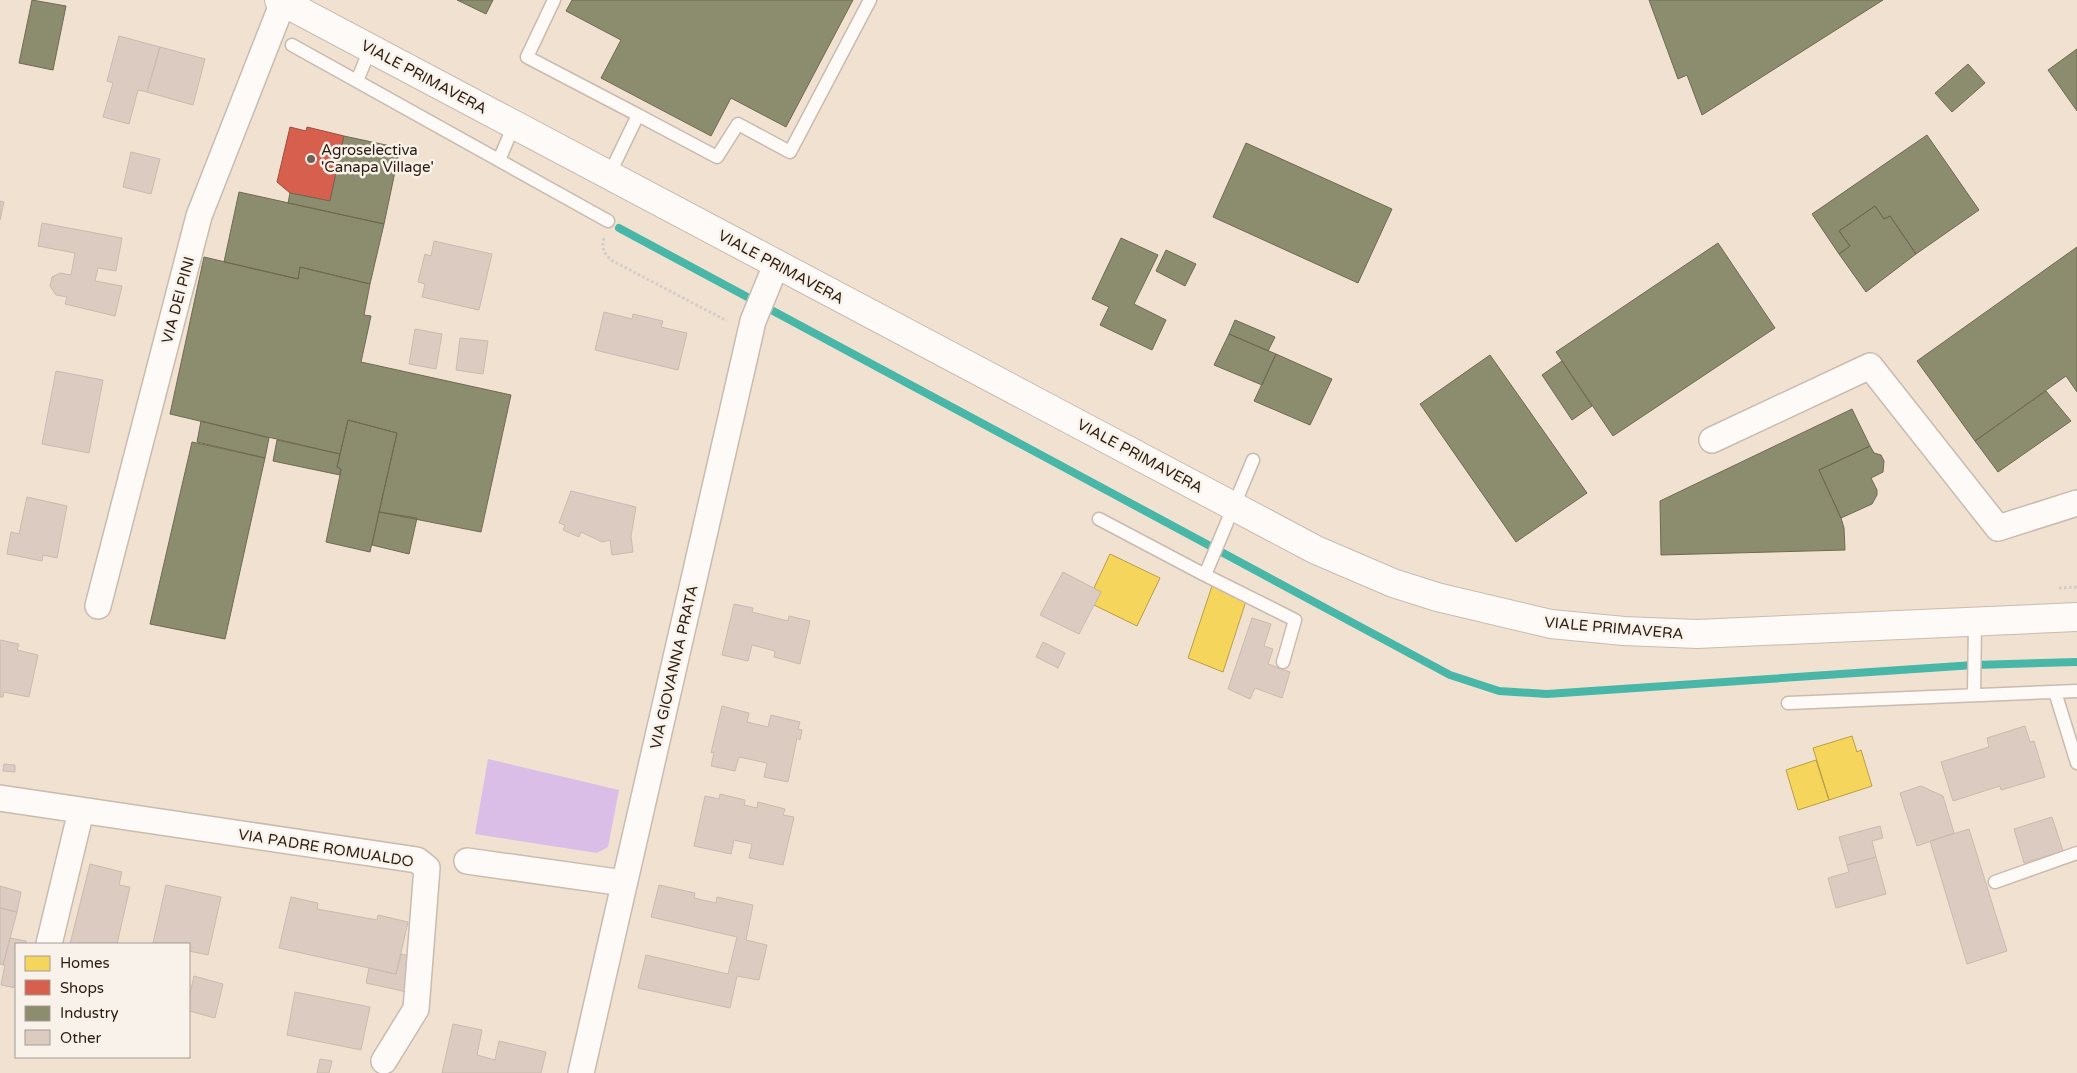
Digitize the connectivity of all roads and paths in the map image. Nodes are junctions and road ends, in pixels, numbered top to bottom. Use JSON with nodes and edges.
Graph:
{"nodes":[{"id":1,"x":554,"y":0,"type":"edge"},
{"id":2,"x":870,"y":0,"type":"edge"},
{"id":3,"x":281,"y":1,"type":"edge"},
{"id":4,"x":292,"y":45,"type":"dead end"},
{"id":5,"x":370,"y":48,"type":"junction"},
{"id":6,"x":356,"y":81,"type":"junction"},
{"id":7,"x":638,"y":115,"type":"junction"},
{"id":8,"x":514,"y":125,"type":"junction"},
{"id":9,"x":498,"y":160,"type":"junction"},
{"id":10,"x":609,"y":175,"type":"junction"},
{"id":11,"x":608,"y":221,"type":"joint"},
{"id":12,"x":773,"y":272,"type":"junction"},
{"id":13,"x":753,"y":324,"type":"junction"},
{"id":14,"x":1712,"y":440,"type":"dead end"},
{"id":15,"x":1253,"y":460,"type":"dead end"},
{"id":16,"x":2077,"y":503,"type":"edge"},
{"id":17,"x":1231,"y":515,"type":"junction"},
{"id":18,"x":1100,"y":519,"type":"dead end"},
{"id":19,"x":1207,"y":571,"type":"junction"},
{"id":20,"x":2077,"y":587,"type":"edge"},
{"id":21,"x":2057,"y":588,"type":"dead end"},
{"id":22,"x":98,"y":606,"type":"dead end"},
{"id":23,"x":2077,"y":616,"type":"edge"},
{"id":24,"x":1975,"y":634,"type":"junction"},
{"id":25,"x":1283,"y":662,"type":"dead end"},
{"id":26,"x":2077,"y":691,"type":"edge"},
{"id":27,"x":2055,"y":692,"type":"junction"},
{"id":28,"x":1974,"y":696,"type":"junction"},
{"id":29,"x":1788,"y":703,"type":"dead end"},
{"id":30,"x":2077,"y":763,"type":"edge"},
{"id":31,"x":0,"y":798,"type":"edge"},
{"id":32,"x":82,"y":811,"type":"junction"},
{"id":33,"x":2077,"y":853,"type":"edge"},
{"id":34,"x":467,"y":861,"type":"dead end"},
{"id":35,"x":1995,"y":882,"type":"dead end"},
{"id":36,"x":624,"y":883,"type":"junction"},
{"id":37,"x":49,"y":943,"type":"edge"},
{"id":38,"x":384,"y":1061,"type":"dead end"},
{"id":39,"x":581,"y":1073,"type":"edge"}],
"edges":[{"from":1,"to":7,"type":"lane"},
{"from":2,"to":7,"type":"lane"},
{"from":3,"to":5,"type":"main road","name":"VIALE PRIMAVERA"},
{"from":3,"to":22,"type":"street","name":"VIA DEI PINI"},
{"from":4,"to":6,"type":"lane"},
{"from":5,"to":6,"type":"lane"},
{"from":5,"to":8,"type":"main road","name":"VIALE PRIMAVERA"},
{"from":6,"to":9,"type":"lane"},
{"from":7,"to":10,"type":"lane"},
{"from":8,"to":9,"type":"lane"},
{"from":8,"to":10,"type":"main road","name":"VIALE PRIMAVERA"},
{"from":9,"to":11,"type":"lane"},
{"from":10,"to":12,"type":"main road","name":"VIALE PRIMAVERA"},
{"from":11,"to":13,"type":"path"},
{"from":12,"to":13,"type":"street","name":"VIA GIOVANNA PRATA"},
{"from":12,"to":17,"type":"main road","name":"VIALE PRIMAVERA"},
{"from":13,"to":36,"type":"street","name":"VIA GIOVANNA PRATA"},
{"from":14,"to":16,"type":"street"},
{"from":15,"to":17,"type":"lane"},
{"from":17,"to":19,"type":"lane"},
{"from":17,"to":24,"type":"main road","name":"VIALE PRIMAVERA"},
{"from":18,"to":19,"type":"lane"},
{"from":19,"to":25,"type":"lane"},
{"from":20,"to":21,"type":"path"},
{"from":23,"to":24,"type":"main road","name":"VIALE PRIMAVERA"},
{"from":24,"to":28,"type":"lane"},
{"from":26,"to":27,"type":"lane"},
{"from":27,"to":28,"type":"lane"},
{"from":27,"to":30,"type":"lane"},
{"from":28,"to":29,"type":"lane"},
{"from":31,"to":32,"type":"street","name":"VIA PADRE ROMUALDO"},
{"from":32,"to":37,"type":"street"},
{"from":32,"to":38,"type":"street","name":"VIA PADRE ROMUALDO"},
{"from":33,"to":35,"type":"lane"},
{"from":34,"to":36,"type":"street"},
{"from":36,"to":39,"type":"street","name":"VIA GIOVANNA PRATA"}]}
